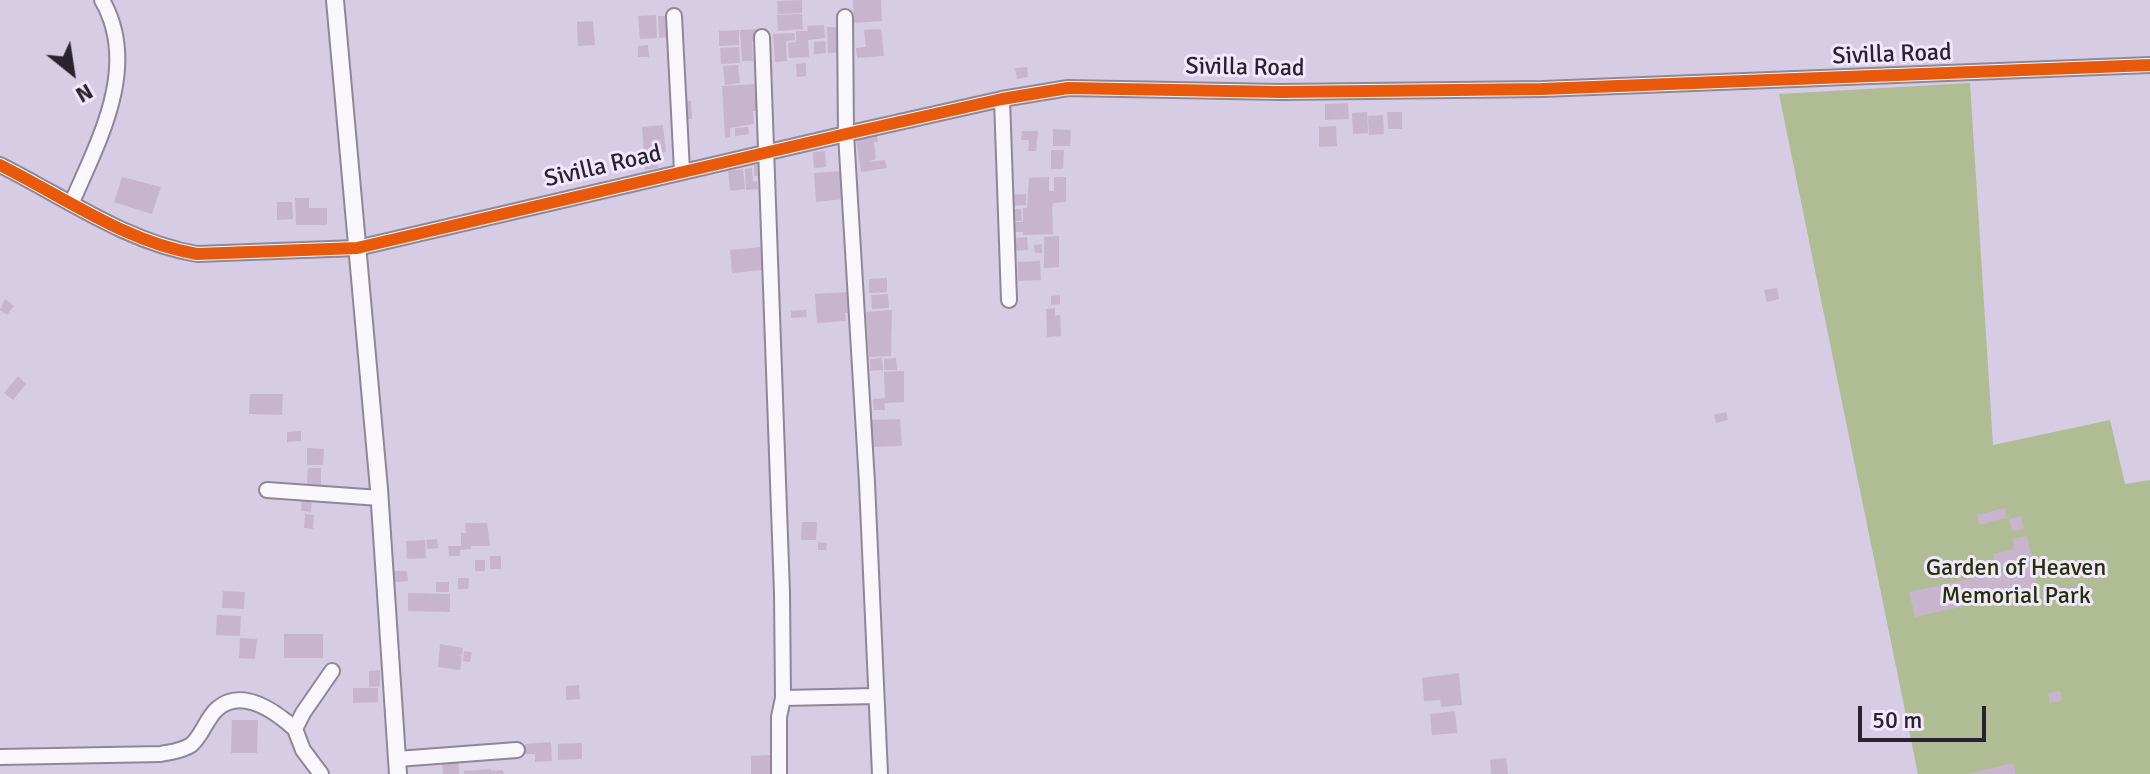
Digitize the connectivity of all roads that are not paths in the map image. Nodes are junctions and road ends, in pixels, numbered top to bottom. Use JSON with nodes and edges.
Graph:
{"nodes":[{"id":1,"x":102,"y":0,"type":"edge"},
{"id":2,"x":335,"y":0,"type":"edge"},
{"id":3,"x":674,"y":16,"type":"dead end"},
{"id":4,"x":845,"y":17,"type":"dead end"},
{"id":5,"x":762,"y":37,"type":"dead end"},
{"id":6,"x":2150,"y":65,"type":"edge"},
{"id":7,"x":1002,"y":99,"type":"junction"},
{"id":8,"x":846,"y":134,"type":"junction"},
{"id":9,"x":768,"y":152,"type":"junction"},
{"id":10,"x":0,"y":165,"type":"edge"},
{"id":11,"x":682,"y":171,"type":"junction"},
{"id":12,"x":72,"y":202,"type":"junction"},
{"id":13,"x":357,"y":248,"type":"junction"},
{"id":14,"x":1009,"y":300,"type":"dead end"},
{"id":15,"x":267,"y":490,"type":"dead end"},
{"id":16,"x":380,"y":498,"type":"junction"},
{"id":17,"x":332,"y":671,"type":"dead end"},
{"id":18,"x":876,"y":696,"type":"junction"},
{"id":19,"x":783,"y":698,"type":"junction"},
{"id":20,"x":295,"y":729,"type":"junction"},
{"id":21,"x":517,"y":750,"type":"dead end"},
{"id":22,"x":0,"y":757,"type":"edge"},
{"id":23,"x":397,"y":766,"type":"edge"},
{"id":24,"x":321,"y":774,"type":"edge"},
{"id":25,"x":779,"y":774,"type":"edge"},
{"id":26,"x":880,"y":774,"type":"edge"}],
"edges":[{"from":1,"to":12,"type":"street"},
{"from":2,"to":13,"type":"street"},
{"from":3,"to":11,"type":"street"},
{"from":4,"to":8,"type":"street"},
{"from":5,"to":9,"type":"street"},
{"from":6,"to":7,"type":"street","name":"Sivilla Road"},
{"from":7,"to":8,"type":"street","name":"Sivilla Road"},
{"from":7,"to":14,"type":"street"},
{"from":8,"to":9,"type":"street","name":"Sivilla Road"},
{"from":8,"to":18,"type":"street"},
{"from":9,"to":11,"type":"street","name":"Sivilla Road"},
{"from":9,"to":19,"type":"street"},
{"from":10,"to":12,"type":"street","name":"Sivilla Road"},
{"from":11,"to":13,"type":"street","name":"Sivilla Road"},
{"from":12,"to":13,"type":"street","name":"Sivilla Road"},
{"from":13,"to":16,"type":"street"},
{"from":15,"to":16,"type":"street"},
{"from":16,"to":23,"type":"street"},
{"from":17,"to":20,"type":"street"},
{"from":18,"to":19,"type":"street"},
{"from":18,"to":26,"type":"street"},
{"from":19,"to":25,"type":"street"},
{"from":20,"to":22,"type":"street"},
{"from":20,"to":24,"type":"street"},
{"from":21,"to":23,"type":"street"}]}
